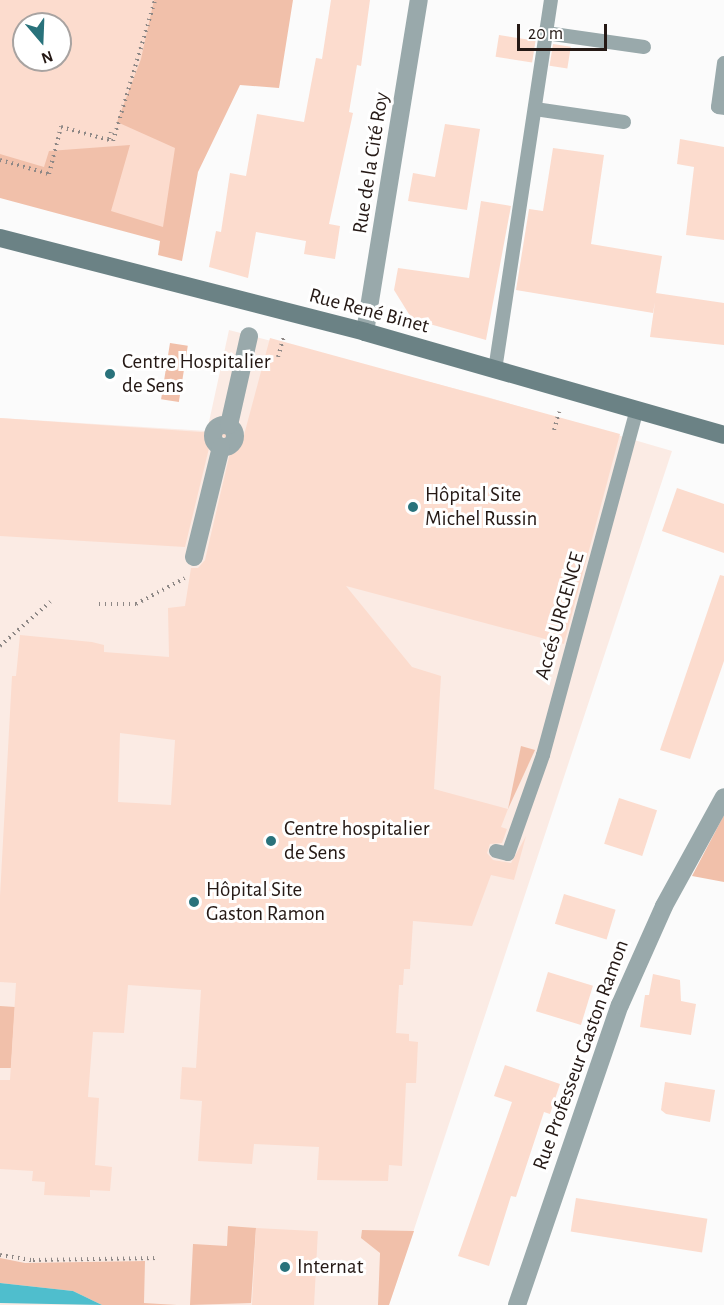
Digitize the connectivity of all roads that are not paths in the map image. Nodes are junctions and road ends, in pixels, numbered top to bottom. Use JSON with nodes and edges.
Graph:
{"nodes":[{"id":1,"x":419,"y":0,"type":"edge"},
{"id":2,"x":551,"y":0,"type":"edge"},
{"id":3,"x":546,"y":33,"type":"junction"},
{"id":4,"x":644,"y":48,"type":"dead end"},
{"id":5,"x":724,"y":63,"type":"edge"},
{"id":6,"x":724,"y":108,"type":"edge"},
{"id":7,"x":535,"y":109,"type":"junction"},
{"id":8,"x":624,"y":122,"type":"dead end"},
{"id":9,"x":0,"y":238,"type":"edge"},
{"id":10,"x":365,"y":332,"type":"junction"},
{"id":11,"x":249,"y":336,"type":"dead end"},
{"id":12,"x":495,"y":370,"type":"junction"},
{"id":13,"x":637,"y":410,"type":"junction"},
{"id":14,"x":724,"y":435,"type":"edge"},
{"id":15,"x":194,"y":557,"type":"road end"},
{"id":16,"x":724,"y":796,"type":"edge"},
{"id":17,"x":496,"y":851,"type":"dead end"},
{"id":18,"x":517,"y":1305,"type":"edge"}],
"edges":[{"from":1,"to":10,"type":"street","name":"Rue de la Cité Roy"},
{"from":2,"to":3,"type":"lane"},
{"from":3,"to":4,"type":"lane"},
{"from":3,"to":7,"type":"lane"},
{"from":5,"to":6,"type":"lane"},
{"from":7,"to":8,"type":"lane"},
{"from":7,"to":12,"type":"lane"},
{"from":9,"to":10,"type":"street","name":"Rue René Binet"},
{"from":10,"to":12,"type":"street","name":"Rue René Binet"},
{"from":11,"to":15,"type":"street"},
{"from":12,"to":13,"type":"street","name":"Rue René Binet"},
{"from":13,"to":14,"type":"street","name":"Rue René Binet"},
{"from":13,"to":17,"type":"lane","name":"Accés URGENCE"},
{"from":16,"to":18,"type":"street","name":"Rue Professeur Gaston Ramon"}]}
